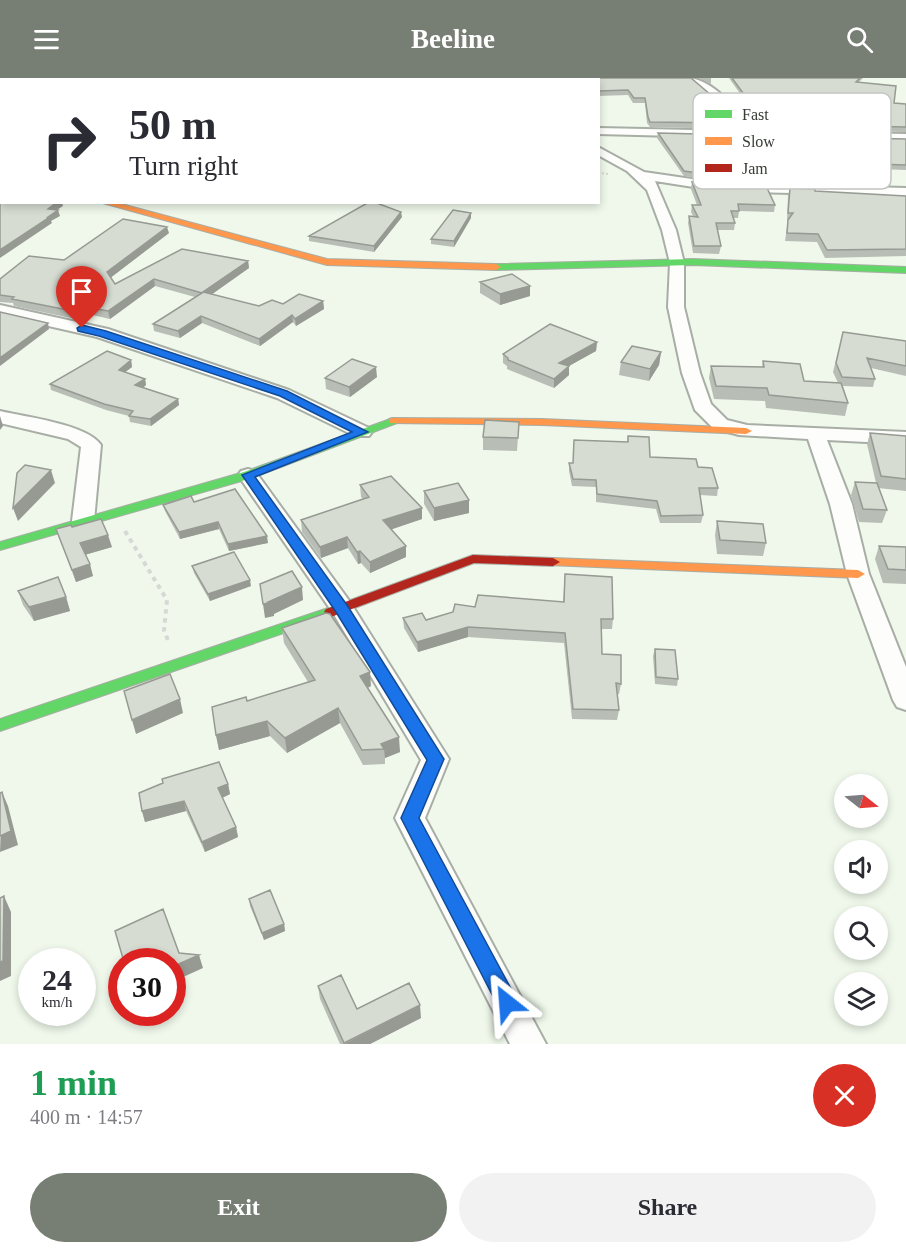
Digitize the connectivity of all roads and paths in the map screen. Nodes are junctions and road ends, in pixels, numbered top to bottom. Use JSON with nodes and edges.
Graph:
{"nodes":[{"id":1,"x":693,"y":78,"type":"edge"},
{"id":2,"x":713,"y":93,"type":"edge"},
{"id":3,"x":600,"y":130,"type":"edge"},
{"id":4,"x":693,"y":133,"type":"edge"},
{"id":5,"x":891,"y":138,"type":"edge"},
{"id":6,"x":906,"y":138,"type":"edge"},
{"id":7,"x":600,"y":151,"type":"edge"},
{"id":8,"x":640,"y":175,"type":"junction"},
{"id":9,"x":693,"y":183,"type":"edge"},
{"id":10,"x":794,"y":189,"type":"edge"},
{"id":11,"x":906,"y":192,"type":"edge"},
{"id":12,"x":110,"y":204,"type":"edge"},
{"id":13,"x":677,"y":263,"type":"junction"},
{"id":14,"x":906,"y":270,"type":"edge"},
{"id":15,"x":0,"y":310,"type":"edge"},
{"id":16,"x":0,"y":417,"type":"edge"},
{"id":17,"x":746,"y":431,"type":"junction"},
{"id":18,"x":362,"y":432,"type":"junction"},
{"id":19,"x":816,"y":436,"type":"junction"},
{"id":20,"x":906,"y":438,"type":"edge"},
{"id":21,"x":248,"y":475,"type":"junction"},
{"id":22,"x":103,"y":515,"type":"junction"},
{"id":23,"x":83,"y":521,"type":"junction"},
{"id":24,"x":0,"y":546,"type":"edge"},
{"id":25,"x":858,"y":574,"type":"junction"},
{"id":26,"x":342,"y":608,"type":"junction"},
{"id":27,"x":177,"y":663,"type":"junction"},
{"id":28,"x":906,"y":700,"type":"edge"},
{"id":29,"x":0,"y":725,"type":"edge"},
{"id":30,"x":529,"y":1044,"type":"edge"}],
"edges":[{"from":1,"to":2,"type":"street"},
{"from":3,"to":4,"type":"street"},
{"from":5,"to":6,"type":"street"},
{"from":7,"to":8,"type":"street"},
{"from":8,"to":9,"type":"street"},
{"from":8,"to":13,"type":"street"},
{"from":10,"to":11,"type":"street"},
{"from":12,"to":13,"type":"street"},
{"from":13,"to":14,"type":"street"},
{"from":13,"to":17,"type":"street"},
{"from":15,"to":18,"type":"street"},
{"from":16,"to":23,"type":"street"},
{"from":17,"to":18,"type":"street"},
{"from":17,"to":19,"type":"street"},
{"from":18,"to":21,"type":"street"},
{"from":19,"to":20,"type":"street"},
{"from":19,"to":25,"type":"street"},
{"from":21,"to":22,"type":"street"},
{"from":21,"to":26,"type":"street"},
{"from":22,"to":23,"type":"street"},
{"from":22,"to":27,"type":"path"},
{"from":23,"to":24,"type":"street"},
{"from":25,"to":26,"type":"street"},
{"from":25,"to":28,"type":"street"},
{"from":26,"to":27,"type":"street"},
{"from":26,"to":30,"type":"street"},
{"from":27,"to":29,"type":"street"}]}
